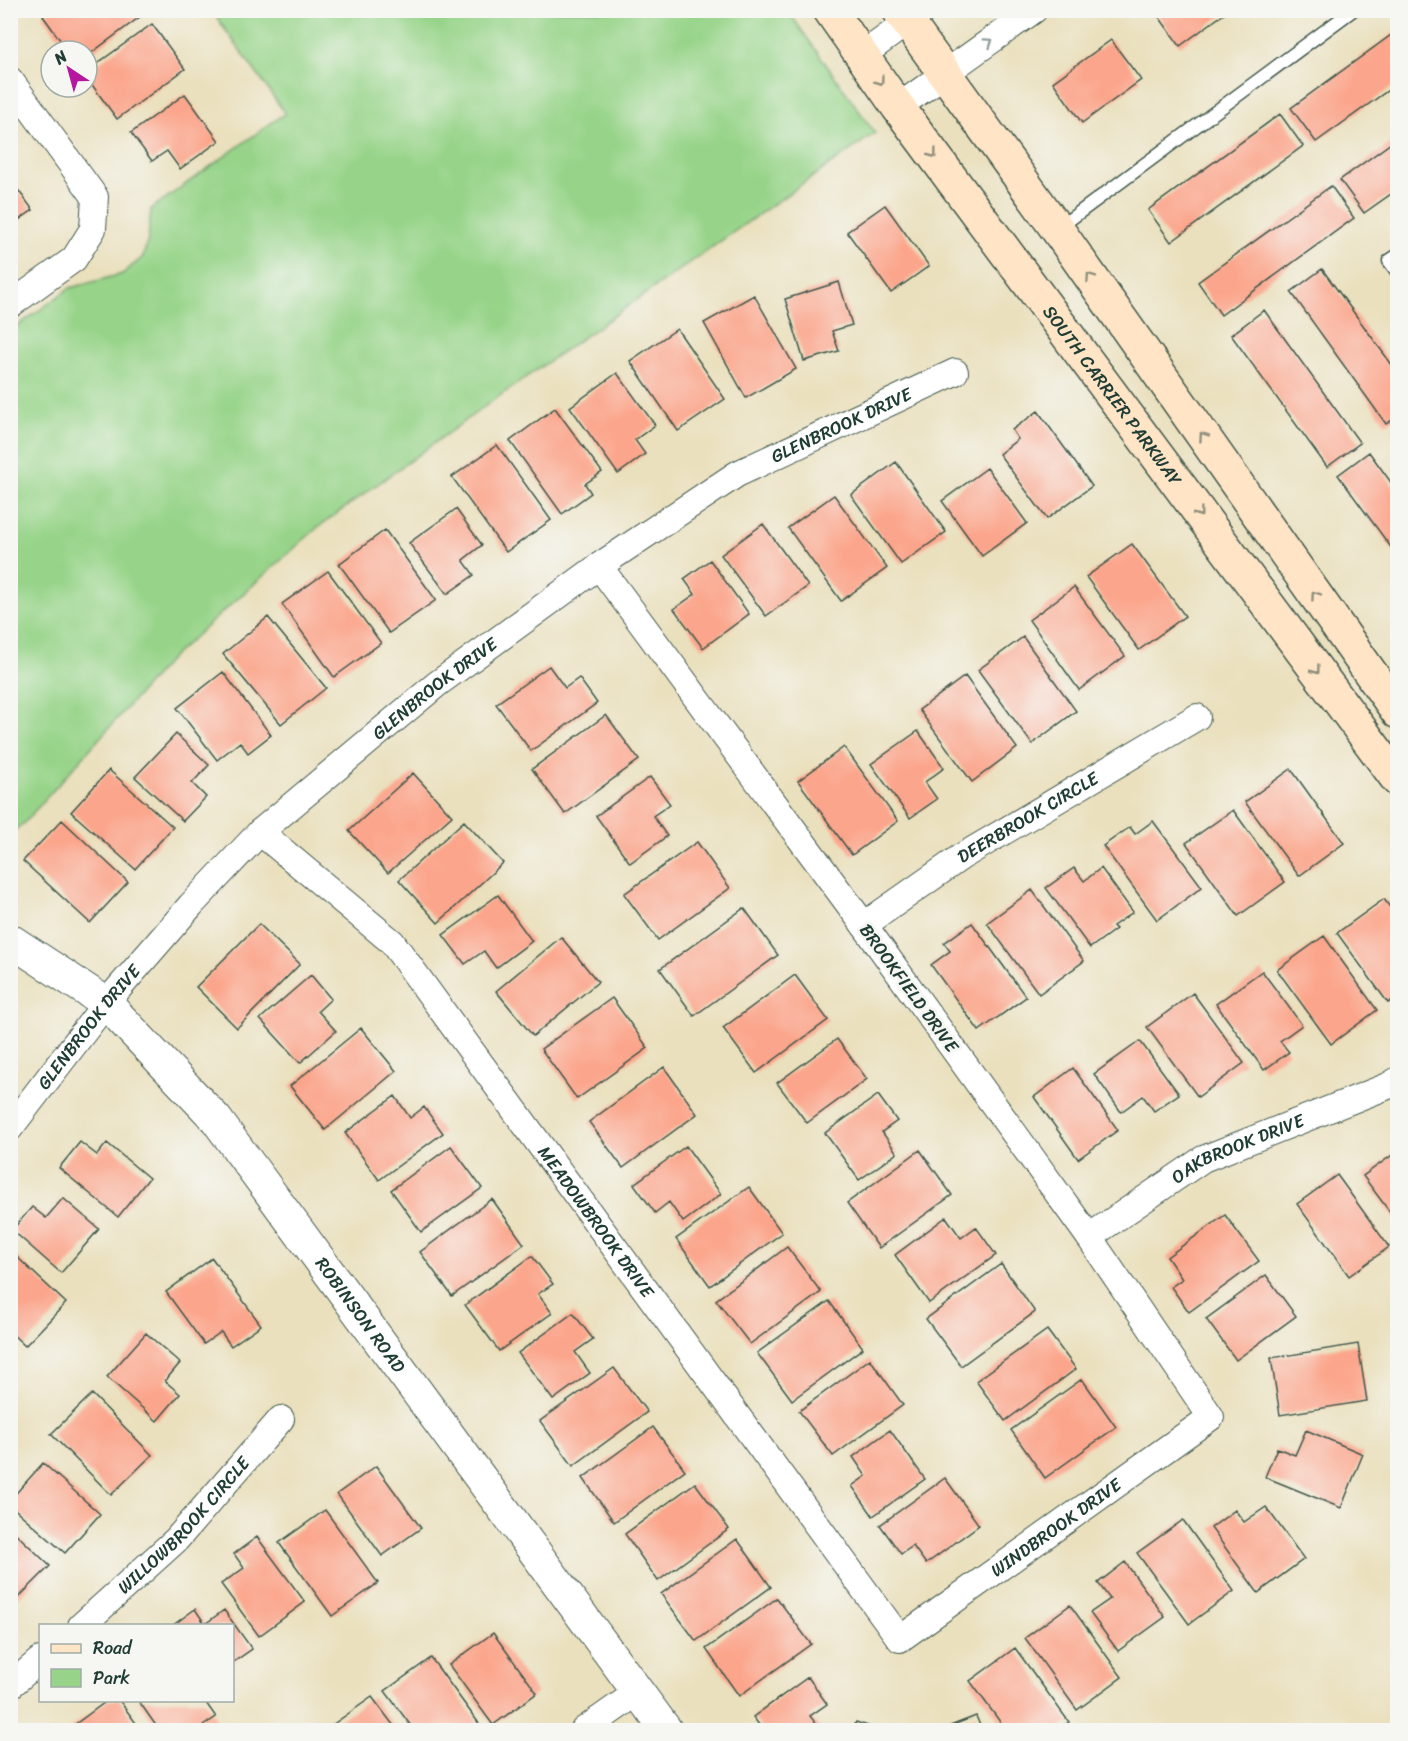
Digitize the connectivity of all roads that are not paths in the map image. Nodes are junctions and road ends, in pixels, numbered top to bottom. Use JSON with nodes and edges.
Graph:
{"nodes":[{"id":1,"x":830,"y":10,"type":"edge"},
{"id":2,"x":1034,"y":10,"type":"edge"},
{"id":3,"x":1353,"y":10,"type":"edge"},
{"id":4,"x":910,"y":14,"type":"edge"},
{"id":5,"x":861,"y":56,"type":"junction"},
{"id":6,"x":945,"y":74,"type":"junction"},
{"id":7,"x":10,"y":80,"type":"edge"},
{"id":8,"x":898,"y":107,"type":"junction"},
{"id":9,"x":1057,"y":229,"type":"junction"},
{"id":10,"x":1398,"y":255,"type":"edge"},
{"id":11,"x":1398,"y":273,"type":"edge"},
{"id":12,"x":10,"y":305,"type":"edge"},
{"id":13,"x":955,"y":372,"type":"dead end"},
{"id":14,"x":599,"y":566,"type":"junction"},
{"id":15,"x":1398,"y":712,"type":"edge"},
{"id":16,"x":1197,"y":717,"type":"dead end"},
{"id":17,"x":1398,"y":780,"type":"edge"},
{"id":18,"x":260,"y":832,"type":"junction"},
{"id":19,"x":864,"y":925,"type":"junction"},
{"id":20,"x":10,"y":940,"type":"edge"},
{"id":21,"x":106,"y":1003,"type":"junction"},
{"id":22,"x":1398,"y":1080,"type":"edge"},
{"id":23,"x":10,"y":1128,"type":"edge"},
{"id":24,"x":1089,"y":1237,"type":"junction"},
{"id":25,"x":1211,"y":1417,"type":"joint"},
{"id":26,"x":280,"y":1419,"type":"dead end"},
{"id":27,"x":83,"y":1624,"type":"edge"},
{"id":28,"x":900,"y":1639,"type":"joint"},
{"id":29,"x":39,"y":1661,"type":"edge"},
{"id":30,"x":10,"y":1686,"type":"edge"},
{"id":31,"x":638,"y":1692,"type":"junction"},
{"id":32,"x":584,"y":1731,"type":"edge"},
{"id":33,"x":666,"y":1731,"type":"edge"}],
"edges":[{"from":1,"to":5,"type":"main road","name":"SOUTH CARRIER PARKWAY"},
{"from":6,"to":2,"type":"street","one_way":true},
{"from":3,"to":9,"type":"lane"},
{"from":4,"to":5,"type":"street"},
{"from":4,"to":6,"type":"main road"},
{"from":5,"to":8,"type":"main road","name":"SOUTH CARRIER PARKWAY","one_way":true},
{"from":6,"to":8,"type":"street"},
{"from":6,"to":9,"type":"main road"},
{"from":7,"to":12,"type":"street"},
{"from":8,"to":17,"type":"main road","name":"SOUTH CARRIER PARKWAY","one_way":true},
{"from":15,"to":9,"type":"main road","one_way":true},
{"from":10,"to":11,"type":"lane"},
{"from":13,"to":14,"type":"street","name":"GLENBROOK DRIVE"},
{"from":14,"to":18,"type":"street","name":"GLENBROOK DRIVE"},
{"from":14,"to":19,"type":"street","name":"BROOKFIELD DRIVE"},
{"from":16,"to":19,"type":"street","name":"DEERBROOK CIRCLE"},
{"from":18,"to":21,"type":"street","name":"GLENBROOK DRIVE"},
{"from":18,"to":28,"type":"street","name":"MEADOWBROOK DRIVE"},
{"from":19,"to":24,"type":"street","name":"BROOKFIELD DRIVE"},
{"from":20,"to":21,"type":"street","name":"ROBINSON ROAD"},
{"from":21,"to":23,"type":"street","name":"GLENBROOK DRIVE"},
{"from":21,"to":31,"type":"street","name":"ROBINSON ROAD"},
{"from":22,"to":24,"type":"street","name":"OAKBROOK DRIVE"},
{"from":24,"to":25,"type":"street","name":"BROOKFIELD DRIVE"},
{"from":25,"to":28,"type":"street","name":"WINDBROOK DRIVE"},
{"from":26,"to":27,"type":"street","name":"WILLOWBROOK CIRCLE"},
{"from":29,"to":30,"type":"street"},
{"from":31,"to":32,"type":"street"},
{"from":31,"to":33,"type":"street","name":"ROBINSON ROAD"}]}
